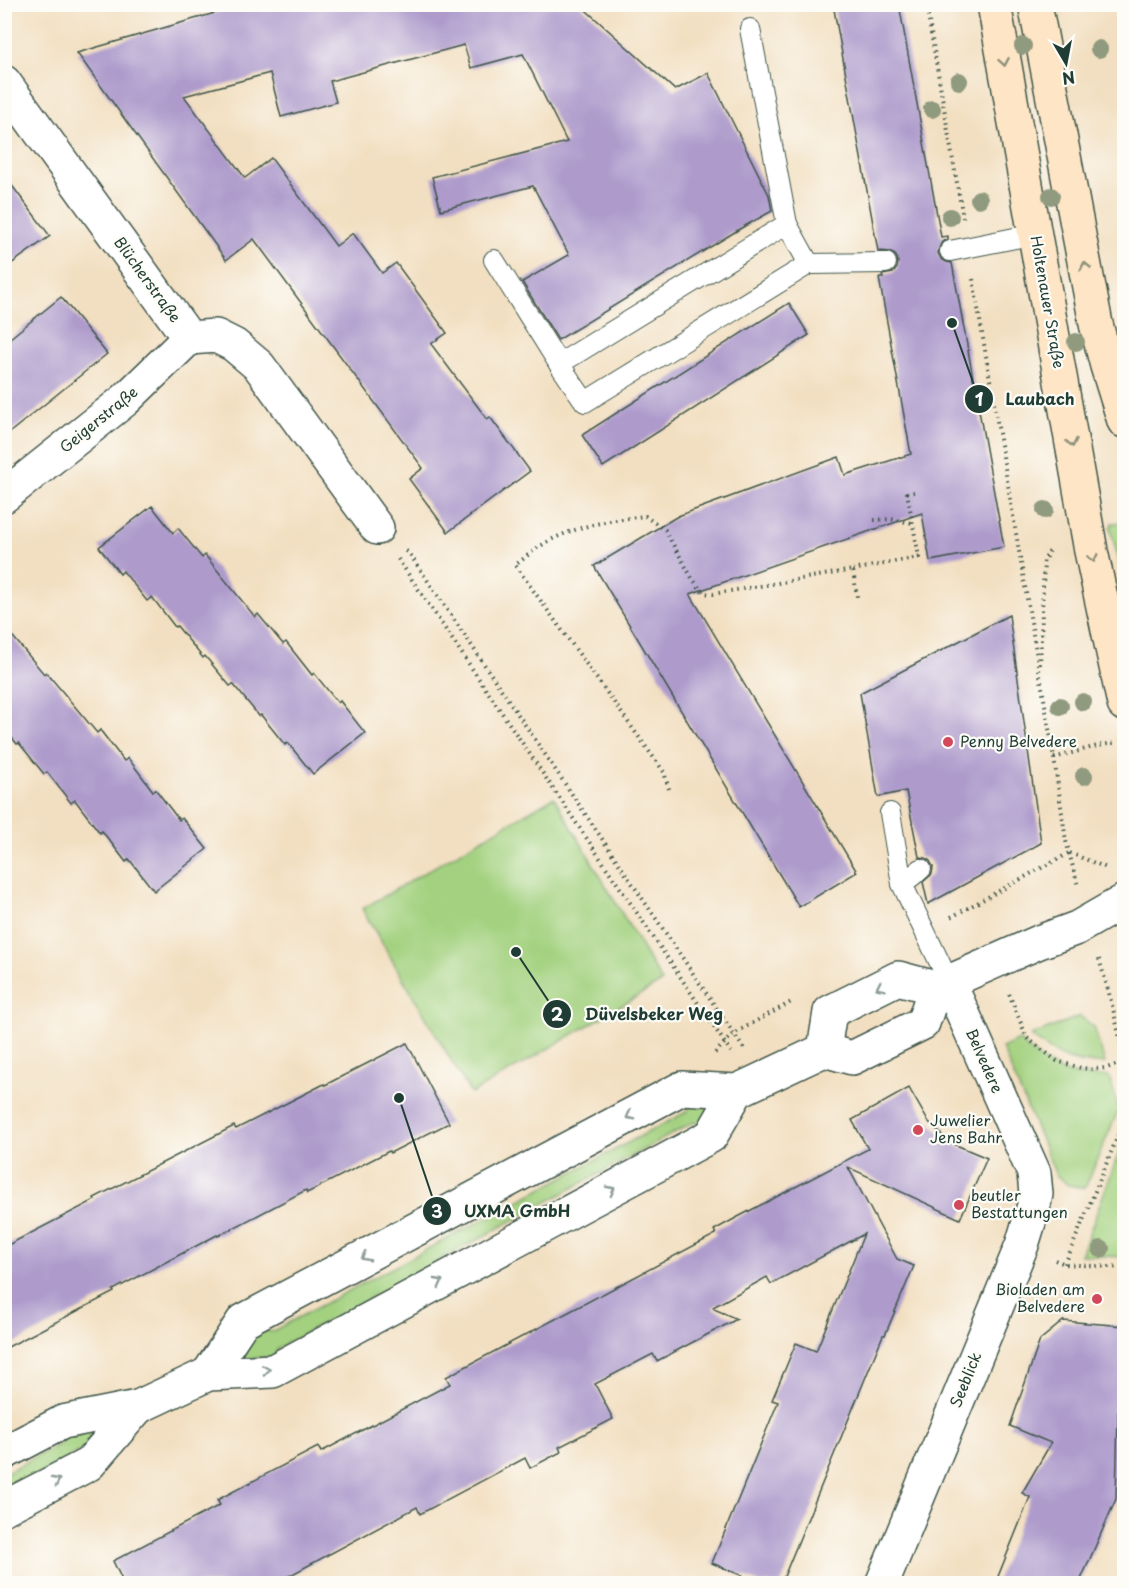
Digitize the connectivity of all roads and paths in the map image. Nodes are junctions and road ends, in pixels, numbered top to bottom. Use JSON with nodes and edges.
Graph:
{"nodes":[{"id":1,"x":927,"y":4,"type":"edge"},
{"id":2,"x":994,"y":4,"type":"edge"},
{"id":3,"x":1035,"y":4,"type":"edge"},
{"id":4,"x":750,"y":28,"type":"dead end"},
{"id":5,"x":4,"y":82,"type":"edge"},
{"id":6,"x":787,"y":224,"type":"junction"},
{"id":7,"x":1035,"y":234,"type":"junction"},
{"id":8,"x":959,"y":249,"type":"junction"},
{"id":9,"x":494,"y":260,"type":"dead end"},
{"id":10,"x":886,"y":263,"type":"dead end"},
{"id":11,"x":809,"y":264,"type":"junction"},
{"id":12,"x":189,"y":338,"type":"junction"},
{"id":13,"x":559,"y":364,"type":"junction"},
{"id":14,"x":1125,"y":422,"type":"edge"},
{"id":15,"x":915,"y":492,"type":"dead end"},
{"id":16,"x":4,"y":495,"type":"edge"},
{"id":17,"x":873,"y":520,"type":"dead end"},
{"id":18,"x":912,"y":523,"type":"junction"},
{"id":19,"x":377,"y":528,"type":"junction"},
{"id":20,"x":853,"y":570,"type":"junction"},
{"id":21,"x":1043,"y":586,"type":"dead end"},
{"id":22,"x":857,"y":597,"type":"dead end"},
{"id":23,"x":1040,"y":675,"type":"junction"},
{"id":24,"x":1125,"y":704,"type":"edge"},
{"id":25,"x":1125,"y":741,"type":"edge"},
{"id":26,"x":1054,"y":758,"type":"junction"},
{"id":27,"x":669,"y":789,"type":"dead end"},
{"id":28,"x":890,"y":813,"type":"dead end"},
{"id":29,"x":921,"y":869,"type":"dead end"},
{"id":30,"x":1113,"y":871,"type":"dead end"},
{"id":31,"x":902,"y":884,"type":"junction"},
{"id":32,"x":1124,"y":902,"type":"edge"},
{"id":33,"x":996,"y":961,"type":"junction"},
{"id":34,"x":942,"y":985,"type":"junction"},
{"id":35,"x":1114,"y":1018,"type":"dead end"},
{"id":36,"x":734,"y":1034,"type":"dead end"},
{"id":37,"x":824,"y":1050,"type":"junction"},
{"id":38,"x":1125,"y":1059,"type":"edge"},
{"id":39,"x":745,"y":1087,"type":"junction"},
{"id":40,"x":1125,"y":1121,"type":"edge"},
{"id":41,"x":1034,"y":1173,"type":"joint"},
{"id":42,"x":1022,"y":1245,"type":"junction"},
{"id":43,"x":1065,"y":1264,"type":"junction"},
{"id":44,"x":1125,"y":1268,"type":"edge"},
{"id":45,"x":208,"y":1374,"type":"junction"},
{"id":46,"x":138,"y":1407,"type":"junction"},
{"id":47,"x":4,"y":1453,"type":"edge"},
{"id":48,"x":4,"y":1508,"type":"edge"},
{"id":49,"x":882,"y":1584,"type":"edge"}],
"edges":[{"from":1,"to":8,"type":"path"},
{"from":2,"to":7,"type":"main road","name":"Holtenauer Straße","one_way":true},
{"from":14,"to":3,"type":"main road","one_way":true},
{"from":4,"to":6,"type":"lane"},
{"from":5,"to":12,"type":"street","name":"Blücherstraße"},
{"from":6,"to":11,"type":"lane"},
{"from":6,"to":13,"type":"lane"},
{"from":7,"to":8,"type":"lane"},
{"from":7,"to":24,"type":"main road","name":"Holtenauer Straße","one_way":true},
{"from":8,"to":23,"type":"path"},
{"from":9,"to":13,"type":"lane"},
{"from":10,"to":11,"type":"lane"},
{"from":11,"to":13,"type":"lane"},
{"from":12,"to":16,"type":"street","name":"Geigerstraße"},
{"from":12,"to":19,"type":"street","name":"Blücherstraße"},
{"from":15,"to":18,"type":"path"},
{"from":17,"to":18,"type":"path"},
{"from":18,"to":20,"type":"path"},
{"from":19,"to":36,"type":"path"},
{"from":19,"to":39,"type":"path"},
{"from":20,"to":22,"type":"path"},
{"from":20,"to":27,"type":"path"},
{"from":21,"to":23,"type":"path"},
{"from":23,"to":26,"type":"path"},
{"from":25,"to":26,"type":"path"},
{"from":26,"to":30,"type":"path"},
{"from":28,"to":31,"type":"lane"},
{"from":29,"to":31,"type":"lane"},
{"from":31,"to":34,"type":"lane"},
{"from":32,"to":33,"type":"street"},
{"from":33,"to":34,"type":"street"},
{"from":33,"to":38,"type":"path"},
{"from":34,"to":37,"type":"street"},
{"from":34,"to":37,"type":"street","one_way":true},
{"from":34,"to":41,"type":"street","name":"Belvedere"},
{"from":35,"to":38,"type":"path"},
{"from":37,"to":39,"type":"street"},
{"from":45,"to":39,"type":"street","one_way":true},
{"from":39,"to":45,"type":"street","one_way":true},
{"from":40,"to":43,"type":"path"},
{"from":41,"to":42,"type":"street","name":"Seeblick"},
{"from":42,"to":43,"type":"path"},
{"from":42,"to":49,"type":"street","name":"Seeblick"},
{"from":43,"to":44,"type":"path"},
{"from":45,"to":46,"type":"street"},
{"from":46,"to":47,"type":"street"},
{"from":48,"to":46,"type":"street","one_way":true}]}
